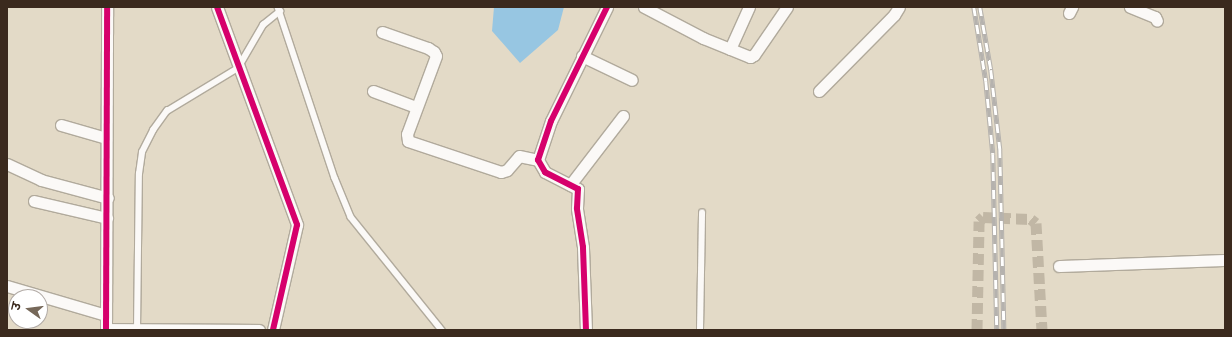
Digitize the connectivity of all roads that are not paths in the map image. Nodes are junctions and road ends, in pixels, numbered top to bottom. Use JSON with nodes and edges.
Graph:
{"nodes":[{"id":1,"x":107,"y":7,"type":"edge"},
{"id":2,"x":217,"y":7,"type":"edge"},
{"id":3,"x":607,"y":7,"type":"edge"},
{"id":4,"x":644,"y":7,"type":"edge"},
{"id":5,"x":749,"y":7,"type":"edge"},
{"id":6,"x":787,"y":7,"type":"edge"},
{"id":7,"x":899,"y":7,"type":"edge"},
{"id":8,"x":1135,"y":8,"type":"edge"},
{"id":9,"x":279,"y":9,"type":"edge"},
{"id":10,"x":1157,"y":21,"type":"dead end"},
{"id":11,"x":382,"y":32,"type":"dead end"},
{"id":12,"x":730,"y":49,"type":"junction"},
{"id":13,"x":582,"y":56,"type":"junction"},
{"id":14,"x":238,"y":68,"type":"junction"},
{"id":15,"x":632,"y":80,"type":"dead end"},
{"id":16,"x":373,"y":91,"type":"dead end"},
{"id":17,"x":819,"y":92,"type":"dead end"},
{"id":18,"x":416,"y":107,"type":"junction"},
{"id":19,"x":623,"y":116,"type":"dead end"},
{"id":20,"x":61,"y":125,"type":"dead end"},
{"id":21,"x":106,"y":138,"type":"junction"},
{"id":22,"x":538,"y":160,"type":"junction"},
{"id":23,"x":7,"y":164,"type":"edge"},
{"id":24,"x":570,"y":184,"type":"junction"},
{"id":25,"x":108,"y":198,"type":"junction"},
{"id":26,"x":34,"y":201,"type":"dead end"},
{"id":27,"x":702,"y":213,"type":"dead end"},
{"id":28,"x":107,"y":218,"type":"junction"},
{"id":29,"x":1225,"y":260,"type":"edge"},
{"id":30,"x":1059,"y":266,"type":"dead end"},
{"id":31,"x":7,"y":286,"type":"edge"},
{"id":32,"x":106,"y":315,"type":"junction"},
{"id":33,"x":137,"y":329,"type":"edge"},
{"id":34,"x":112,"y":330,"type":"edge"},
{"id":35,"x":259,"y":330,"type":"edge"},
{"id":36,"x":273,"y":330,"type":"edge"},
{"id":37,"x":442,"y":330,"type":"edge"},
{"id":38,"x":586,"y":330,"type":"edge"},
{"id":39,"x":700,"y":330,"type":"edge"}],
"edges":[{"from":1,"to":21,"type":"street"},
{"from":2,"to":14,"type":"street"},
{"from":3,"to":13,"type":"street"},
{"from":4,"to":12,"type":"street"},
{"from":5,"to":12,"type":"street"},
{"from":6,"to":12,"type":"street"},
{"from":7,"to":17,"type":"street"},
{"from":8,"to":10,"type":"street"},
{"from":9,"to":14,"type":"lane"},
{"from":9,"to":37,"type":"lane"},
{"from":11,"to":18,"type":"street"},
{"from":13,"to":15,"type":"street"},
{"from":13,"to":22,"type":"street"},
{"from":14,"to":33,"type":"lane"},
{"from":14,"to":36,"type":"street"},
{"from":16,"to":18,"type":"street"},
{"from":18,"to":22,"type":"street"},
{"from":19,"to":24,"type":"street"},
{"from":20,"to":21,"type":"street"},
{"from":21,"to":25,"type":"street"},
{"from":22,"to":24,"type":"street"},
{"from":23,"to":25,"type":"street"},
{"from":24,"to":38,"type":"street"},
{"from":25,"to":28,"type":"street"},
{"from":26,"to":28,"type":"street"},
{"from":27,"to":39,"type":"lane"},
{"from":28,"to":32,"type":"street"},
{"from":29,"to":30,"type":"street"},
{"from":31,"to":32,"type":"street"},
{"from":32,"to":34,"type":"street"},
{"from":33,"to":34,"type":"street"},
{"from":33,"to":35,"type":"street"}]}
